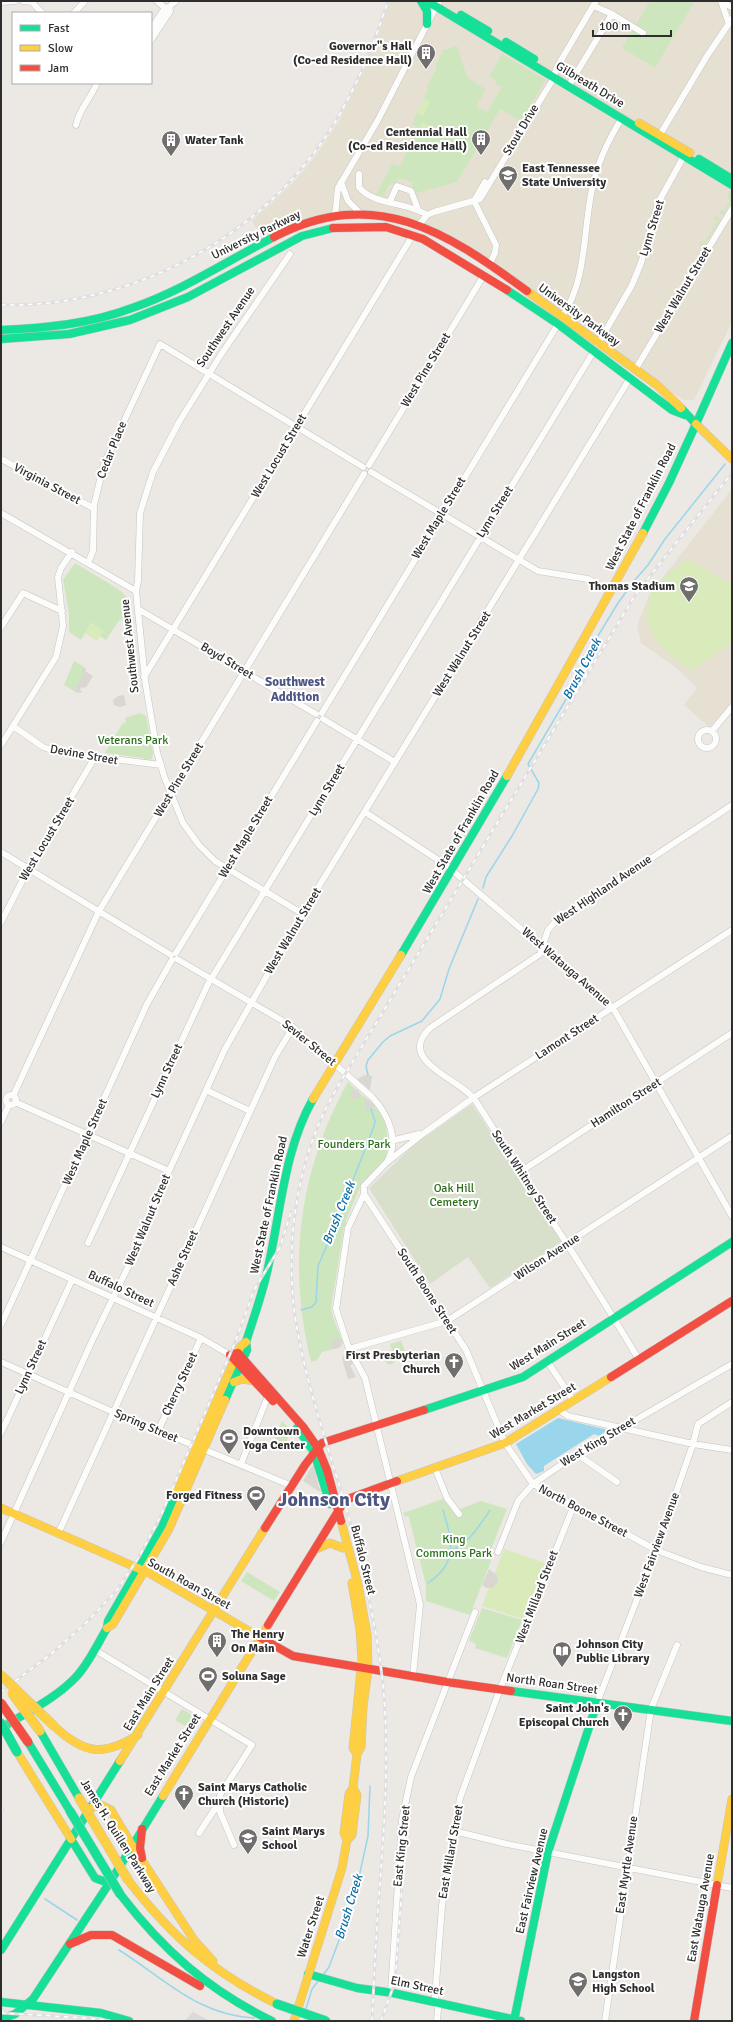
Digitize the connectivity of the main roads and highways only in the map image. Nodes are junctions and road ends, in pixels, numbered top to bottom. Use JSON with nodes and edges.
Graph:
{"nodes":[{"id":1,"x":421,"y":1,"type":"edge"},
{"id":2,"x":427,"y":1,"type":"edge"},
{"id":3,"x":438,"y":2,"type":"edge"},
{"id":4,"x":427,"y":24,"type":"road end"},
{"id":5,"x":553,"y":74,"type":"junction"},
{"id":6,"x":660,"y":135,"type":"junction"},
{"id":7,"x":732,"y":179,"type":"edge"},
{"id":8,"x":732,"y":186,"type":"edge"},
{"id":9,"x":335,"y":216,"type":"junction"},
{"id":10,"x":418,"y":226,"type":"junction"},
{"id":11,"x":337,"y":227,"type":"junction"},
{"id":12,"x":413,"y":235,"type":"junction"},
{"id":13,"x":490,"y":265,"type":"junction"},
{"id":14,"x":209,"y":272,"type":"junction"},
{"id":15,"x":484,"y":275,"type":"junction"},
{"id":16,"x":215,"y":283,"type":"junction"},
{"id":17,"x":560,"y":320,"type":"junction"},
{"id":18,"x":1,"y":330,"type":"edge"},
{"id":19,"x":1,"y":339,"type":"edge"},
{"id":20,"x":732,"y":343,"type":"edge"},
{"id":21,"x":696,"y":424,"type":"junction"},
{"id":22,"x":732,"y":458,"type":"edge"},
{"id":23,"x":732,"y":1242,"type":"edge"},
{"id":24,"x":732,"y":1301,"type":"edge"},
{"id":25,"x":237,"y":1359,"type":"junction"},
{"id":26,"x":254,"y":1381,"type":"junction"},
{"id":27,"x":234,"y":1382,"type":"junction"},
{"id":28,"x":201,"y":1448,"type":"junction"},
{"id":29,"x":316,"y":1450,"type":"junction"},
{"id":30,"x":1,"y":1508,"type":"edge"},
{"id":31,"x":336,"y":1514,"type":"junction"},
{"id":32,"x":343,"y":1548,"type":"junction"},
{"id":33,"x":314,"y":1549,"type":"junction"},
{"id":34,"x":142,"y":1571,"type":"junction"},
{"id":35,"x":215,"y":1611,"type":"junction"},
{"id":36,"x":259,"y":1638,"type":"junction"},
{"id":37,"x":364,"y":1669,"type":"junction"},
{"id":38,"x":1,"y":1675,"type":"edge"},
{"id":39,"x":1,"y":1680,"type":"edge"},
{"id":40,"x":1,"y":1703,"type":"edge"},
{"id":41,"x":597,"y":1703,"type":"junction"},
{"id":42,"x":732,"y":1721,"type":"edge"},
{"id":43,"x":1,"y":1723,"type":"edge"},
{"id":44,"x":1,"y":1728,"type":"edge"},
{"id":45,"x":138,"y":1735,"type":"junction"},
{"id":46,"x":732,"y":1799,"type":"edge"},
{"id":47,"x":90,"y":1808,"type":"junction"},
{"id":48,"x":142,"y":1829,"type":"junction"},
{"id":49,"x":71,"y":1839,"type":"junction"},
{"id":50,"x":132,"y":1845,"type":"junction"},
{"id":51,"x":142,"y":1860,"type":"junction"},
{"id":52,"x":112,"y":1879,"type":"junction"},
{"id":53,"x":70,"y":1944,"type":"junction"},
{"id":54,"x":1,"y":1950,"type":"edge"},
{"id":55,"x":312,"y":1975,"type":"junction"},
{"id":56,"x":228,"y":1977,"type":"junction"},
{"id":57,"x":229,"y":2000,"type":"junction"},
{"id":58,"x":1,"y":2002,"type":"edge"},
{"id":59,"x":26,"y":2006,"type":"junction"},
{"id":60,"x":1,"y":2019,"type":"edge"},
{"id":61,"x":129,"y":2021,"type":"edge"},
{"id":62,"x":272,"y":2021,"type":"edge"},
{"id":63,"x":294,"y":2021,"type":"edge"},
{"id":64,"x":326,"y":2021,"type":"edge"},
{"id":65,"x":516,"y":2021,"type":"edge"},
{"id":66,"x":694,"y":2021,"type":"edge"}],
"edges":[{"from":1,"to":4,"type":"main road"},
{"from":2,"to":3,"type":"main road"},
{"from":3,"to":5,"type":"main road","name":"Gilbreath Drive"},
{"from":5,"to":6,"type":"main road","name":"Gilbreath Drive"},
{"from":5,"to":6,"type":"main road","name":"Gilbreath Drive"},
{"from":6,"to":7,"type":"main road","name":"Gilbreath Drive"},
{"from":6,"to":8,"type":"main road","name":"Gilbreath Drive"},
{"from":9,"to":10,"type":"main road","name":"University Parkway"},
{"from":9,"to":11,"type":"main road"},
{"from":9,"to":14,"type":"main road","name":"University Parkway"},
{"from":10,"to":12,"type":"main road"},
{"from":10,"to":13,"type":"main road","name":"University Parkway"},
{"from":11,"to":12,"type":"main road","name":"University Parkway"},
{"from":11,"to":16,"type":"main road","name":"University Parkway"},
{"from":12,"to":15,"type":"main road","name":"University Parkway"},
{"from":13,"to":15,"type":"main road"},
{"from":13,"to":17,"type":"main road","name":"University Parkway"},
{"from":14,"to":16,"type":"main road"},
{"from":14,"to":18,"type":"main road","name":"University Parkway"},
{"from":15,"to":17,"type":"main road","name":"University Parkway"},
{"from":16,"to":19,"type":"main road","name":"University Parkway"},
{"from":17,"to":21,"type":"main road","name":"University Parkway"},
{"from":20,"to":21,"type":"main road","name":"West State of Franklin Road"},
{"from":21,"to":22,"type":"main road","name":"University Parkway"},
{"from":21,"to":25,"type":"main road","name":"West State of Franklin Road"},
{"from":23,"to":29,"type":"main road","name":"West Main Street"},
{"from":24,"to":31,"type":"main road","name":"West Market Street"},
{"from":25,"to":26,"type":"main road","name":"Buffalo Street"},
{"from":25,"to":27,"type":"main road","name":"West State of Franklin Road"},
{"from":25,"to":28,"type":"main road","name":"West State of Franklin Road"},
{"from":25,"to":29,"type":"main road","name":"Buffalo Street"},
{"from":26,"to":27,"type":"main road"},
{"from":26,"to":29,"type":"main road","name":"Buffalo Street"},
{"from":27,"to":28,"type":"main road","name":"West State of Franklin Road"},
{"from":28,"to":34,"type":"main road","name":"West State of Franklin Road"},
{"from":29,"to":31,"type":"main road","name":"Buffalo Street"},
{"from":29,"to":35,"type":"main road","name":"East Main Street"},
{"from":30,"to":34,"type":"main road","name":"South Roan Street"},
{"from":31,"to":32,"type":"main road","name":"Buffalo Street"},
{"from":31,"to":33,"type":"main road","name":"East Market Street"},
{"from":31,"to":37,"type":"main road","name":"Buffalo Street"},
{"from":32,"to":33,"type":"main road"},
{"from":32,"to":37,"type":"main road","name":"Buffalo Street"},
{"from":33,"to":36,"type":"main road","name":"East Market Street"},
{"from":34,"to":35,"type":"main road","name":"South Roan Street"},
{"from":34,"to":44,"type":"main road","name":"West State of Franklin Road"},
{"from":35,"to":36,"type":"main road","name":"South Roan Street"},
{"from":35,"to":45,"type":"main road","name":"East Main Street"},
{"from":36,"to":37,"type":"main road","name":"South Roan Street"},
{"from":36,"to":48,"type":"main road","name":"East Market Street"},
{"from":37,"to":41,"type":"main road","name":"North Roan Street"},
{"from":37,"to":55,"type":"main road","name":"Water Street"},
{"from":38,"to":45,"type":"main road","bridge":true},
{"from":39,"to":56,"type":"main road","name":"James H. Quillen Parkway","bridge":true},
{"from":40,"to":57,"type":"main road","bridge":true},
{"from":41,"to":42,"type":"main road","name":"North Roan Street"},
{"from":41,"to":65,"type":"main road","name":"East Fairview Avenue"},
{"from":43,"to":49,"type":"main road","bridge":true},
{"from":45,"to":47,"type":"main road","name":"East Main Street"},
{"from":46,"to":66,"type":"main road","name":"East Watauga Avenue"},
{"from":47,"to":49,"type":"main road","name":"East Main Street"},
{"from":47,"to":50,"type":"main road"},
{"from":48,"to":50,"type":"main road","name":"East Market Street"},
{"from":48,"to":51,"type":"main road"},
{"from":49,"to":52,"type":"main road"},
{"from":49,"to":54,"type":"main road","name":"East Main Street"},
{"from":50,"to":51,"type":"main road"},
{"from":50,"to":52,"type":"main road","name":"East Market Street"},
{"from":51,"to":56,"type":"main road"},
{"from":52,"to":53,"type":"main road","name":"East Market Street"},
{"from":53,"to":57,"type":"main road"},
{"from":53,"to":59,"type":"main road","name":"East Market Street"},
{"from":55,"to":63,"type":"main road","name":"Water Street"},
{"from":55,"to":65,"type":"main road","name":"Elm Street"},
{"from":56,"to":64,"type":"main road","name":"James H. Quillen Parkway","bridge":true},
{"from":57,"to":62,"type":"main road"},
{"from":58,"to":59,"type":"main road"},
{"from":59,"to":60,"type":"main road"},
{"from":59,"to":61,"type":"main road"}]}
